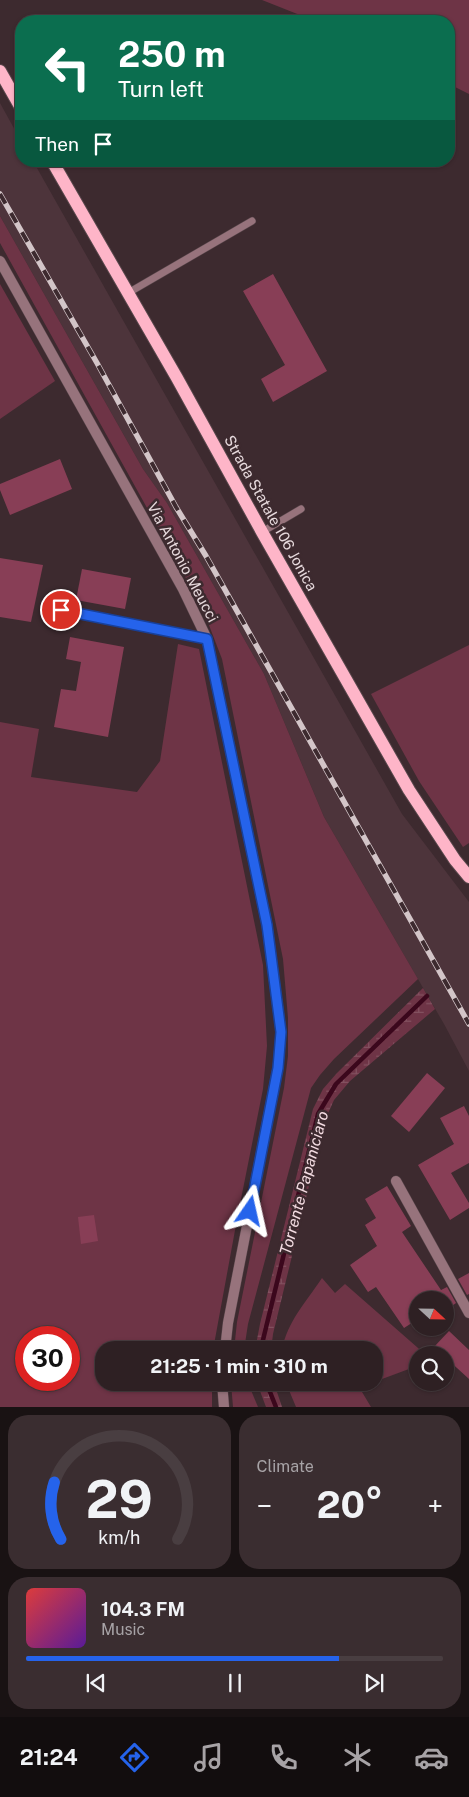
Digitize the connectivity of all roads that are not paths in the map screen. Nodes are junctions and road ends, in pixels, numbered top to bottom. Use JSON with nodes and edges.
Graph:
{"nodes":[{"id":1,"x":0,"y":71,"type":"edge"},
{"id":2,"x":15,"y":97,"type":"edge"},
{"id":3,"x":55,"y":167,"type":"edge"},
{"id":4,"x":252,"y":221,"type":"dead end"},
{"id":5,"x":0,"y":262,"type":"edge"},
{"id":6,"x":128,"y":293,"type":"junction"},
{"id":7,"x":301,"y":509,"type":"dead end"},
{"id":8,"x":262,"y":532,"type":"junction"},
{"id":9,"x":61,"y":610,"type":"dead end"},
{"id":10,"x":207,"y":639,"type":"junction"},
{"id":11,"x":469,"y":876,"type":"edge"},
{"id":12,"x":396,"y":1181,"type":"dead end"},
{"id":13,"x":469,"y":1313,"type":"edge"},
{"id":14,"x":226,"y":1341,"type":"edge"},
{"id":15,"x":223,"y":1391,"type":"edge"},
{"id":16,"x":224,"y":1407,"type":"edge"}],
"edges":[{"from":1,"to":2,"type":"main road"},
{"from":3,"to":6,"type":"main road","name":"Strada Statale 106 Jonica"},
{"from":4,"to":6,"type":"lane"},
{"from":5,"to":10,"type":"street","name":"Via Antonio Meucci"},
{"from":6,"to":8,"type":"main road","name":"Strada Statale 106 Jonica"},
{"from":7,"to":8,"type":"lane"},
{"from":8,"to":11,"type":"main road","name":"Strada Statale 106 Jonica"},
{"from":9,"to":10,"type":"lane"},
{"from":10,"to":14,"type":"street","name":"Via Antonio Meucci"},
{"from":12,"to":13,"type":"street"},
{"from":15,"to":16,"type":"street"}]}
